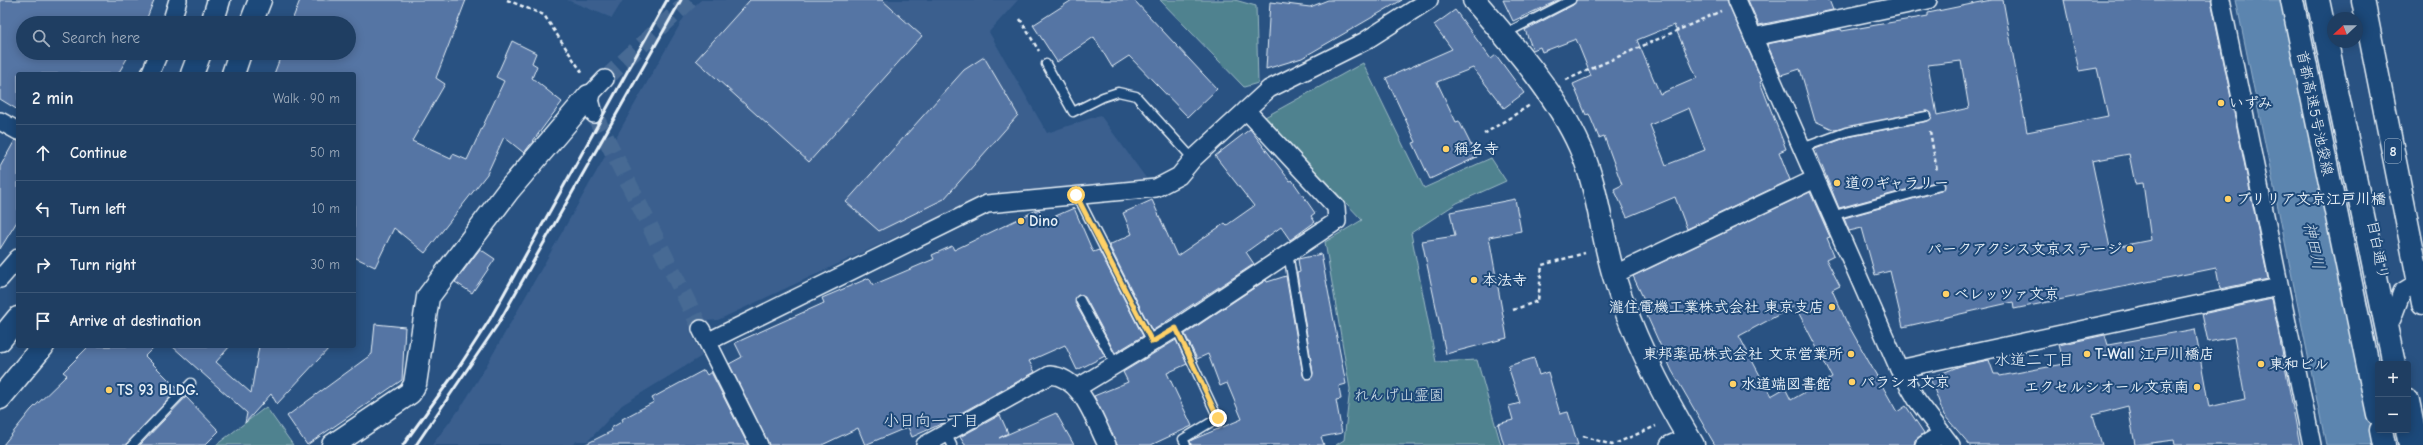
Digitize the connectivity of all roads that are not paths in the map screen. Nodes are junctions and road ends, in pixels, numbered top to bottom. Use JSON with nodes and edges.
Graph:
{"nodes":[{"id":1,"x":178,"y":0,"type":"edge"},
{"id":2,"x":219,"y":0,"type":"edge"},
{"id":3,"x":260,"y":0,"type":"edge"},
{"id":4,"x":1429,"y":0,"type":"edge"},
{"id":5,"x":1474,"y":0,"type":"edge"},
{"id":6,"x":1571,"y":0,"type":"edge"},
{"id":7,"x":1928,"y":0,"type":"edge"},
{"id":8,"x":2221,"y":0,"type":"edge"},
{"id":9,"x":2292,"y":0,"type":"edge"},
{"id":10,"x":2318,"y":0,"type":"edge"},
{"id":11,"x":2328,"y":0,"type":"edge"},
{"id":12,"x":2363,"y":0,"type":"edge"},
{"id":13,"x":1738,"y":2,"type":"edge"},
{"id":14,"x":2330,"y":12,"type":"edge"},
{"id":15,"x":173,"y":16,"type":"edge"},
{"id":16,"x":214,"y":16,"type":"edge"},
{"id":17,"x":254,"y":16,"type":"edge"},
{"id":18,"x":1503,"y":34,"type":"junction"},
{"id":19,"x":1753,"y":37,"type":"junction"},
{"id":20,"x":2337,"y":48,"type":"edge"},
{"id":21,"x":156,"y":60,"type":"edge"},
{"id":22,"x":197,"y":60,"type":"edge"},
{"id":23,"x":238,"y":60,"type":"edge"},
{"id":24,"x":1046,"y":64,"type":"road end"},
{"id":25,"x":151,"y":72,"type":"edge"},
{"id":26,"x":193,"y":72,"type":"edge"},
{"id":27,"x":234,"y":72,"type":"edge"},
{"id":28,"x":605,"y":79,"type":"tunnel mouth"},
{"id":29,"x":592,"y":105,"type":"joint"},
{"id":30,"x":1246,"y":110,"type":"junction"},
{"id":31,"x":1927,"y":116,"type":"road end"},
{"id":32,"x":0,"y":121,"type":"edge"},
{"id":33,"x":16,"y":130,"type":"edge"},
{"id":34,"x":1802,"y":148,"type":"junction"},
{"id":35,"x":1193,"y":159,"type":"junction"},
{"id":36,"x":1815,"y":179,"type":"junction"},
{"id":37,"x":1940,"y":186,"type":"road end"},
{"id":38,"x":1076,"y":195,"type":"junction"},
{"id":39,"x":1831,"y":216,"type":"junction"},
{"id":40,"x":1288,"y":253,"type":"junction"},
{"id":41,"x":16,"y":260,"type":"edge"},
{"id":42,"x":1613,"y":275,"type":"junction"},
{"id":43,"x":0,"y":279,"type":"edge"},
{"id":44,"x":2421,"y":280,"type":"edge"},
{"id":45,"x":2279,"y":286,"type":"junction"},
{"id":46,"x":1080,"y":300,"type":"dead end"},
{"id":47,"x":2423,"y":303,"type":"edge"},
{"id":48,"x":2392,"y":318,"type":"junction"},
{"id":49,"x":16,"y":320,"type":"edge"},
{"id":50,"x":1176,"y":328,"type":"junction"},
{"id":51,"x":0,"y":340,"type":"edge"},
{"id":52,"x":1152,"y":342,"type":"junction"},
{"id":53,"x":40,"y":348,"type":"edge"},
{"id":54,"x":2393,"y":361,"type":"edge"},
{"id":55,"x":2400,"y":361,"type":"edge"},
{"id":56,"x":1115,"y":364,"type":"junction"},
{"id":57,"x":1899,"y":368,"type":"junction"},
{"id":58,"x":1308,"y":374,"type":"dead end"},
{"id":59,"x":191,"y":383,"type":"dead end"},
{"id":60,"x":1077,"y":388,"type":"junction"},
{"id":61,"x":0,"y":398,"type":"edge"},
{"id":62,"x":2375,"y":400,"type":"edge"},
{"id":63,"x":2411,"y":416,"type":"edge"},
{"id":64,"x":2382,"y":433,"type":"edge"},
{"id":65,"x":2408,"y":433,"type":"edge"},
{"id":66,"x":949,"y":439,"type":"edge"},
{"id":67,"x":1947,"y":439,"type":"edge"},
{"id":68,"x":1691,"y":441,"type":"edge"},
{"id":69,"x":132,"y":445,"type":"edge"},
{"id":70,"x":334,"y":445,"type":"edge"},
{"id":71,"x":758,"y":445,"type":"edge"},
{"id":72,"x":925,"y":445,"type":"edge"},
{"id":73,"x":1107,"y":445,"type":"edge"},
{"id":74,"x":1186,"y":445,"type":"edge"},
{"id":75,"x":1668,"y":445,"type":"edge"},
{"id":76,"x":1924,"y":445,"type":"edge"},
{"id":77,"x":2312,"y":445,"type":"edge"},
{"id":78,"x":2384,"y":445,"type":"edge"},
{"id":79,"x":2410,"y":445,"type":"edge"},
{"id":80,"x":2417,"y":445,"type":"edge"}],
"edges":[{"from":1,"to":15,"type":"street"},
{"from":2,"to":16,"type":"main road"},
{"from":3,"to":17,"type":"main road"},
{"from":4,"to":30,"type":"street"},
{"from":5,"to":18,"type":"main road"},
{"from":6,"to":18,"type":"lane"},
{"from":7,"to":19,"type":"street"},
{"from":8,"to":45,"type":"street"},
{"from":9,"to":62,"type":"main road","name":"首都高速5号池袋線"},
{"from":10,"to":54,"type":"main road","name":"首都高速5号池袋線"},
{"from":11,"to":14,"type":"main road"},
{"from":12,"to":44,"type":"main road","number":"8"},
{"from":13,"to":19,"type":"street"},
{"from":18,"to":42,"type":"main road"},
{"from":19,"to":34,"type":"street"},
{"from":20,"to":48,"type":"main road","name":"目白通り"},
{"from":21,"to":25,"type":"street"},
{"from":22,"to":26,"type":"main road"},
{"from":23,"to":27,"type":"main road"},
{"from":24,"to":35,"type":"lane"},
{"from":28,"to":29,"type":"street"},
{"from":29,"to":70,"type":"main road"},
{"from":30,"to":35,"type":"street"},
{"from":30,"to":40,"type":"street"},
{"from":31,"to":34,"type":"lane"},
{"from":32,"to":33,"type":"street"},
{"from":34,"to":36,"type":"street"},
{"from":35,"to":38,"type":"street"},
{"from":36,"to":39,"type":"street"},
{"from":36,"to":42,"type":"street"},
{"from":37,"to":39,"type":"lane"},
{"from":38,"to":52,"type":"lane"},
{"from":38,"to":71,"type":"street"},
{"from":39,"to":57,"type":"street"},
{"from":40,"to":50,"type":"street"},
{"from":40,"to":58,"type":"lane"},
{"from":41,"to":43,"type":"street"},
{"from":42,"to":68,"type":"main road"},
{"from":44,"to":47,"type":"main road","number":"8"},
{"from":44,"to":48,"type":"street"},
{"from":45,"to":57,"type":"street"},
{"from":45,"to":77,"type":"street"},
{"from":46,"to":56,"type":"lane"},
{"from":48,"to":55,"type":"main road","name":"目白通り"},
{"from":49,"to":51,"type":"main road"},
{"from":50,"to":52,"type":"street"},
{"from":50,"to":74,"type":"lane"},
{"from":52,"to":56,"type":"street"},
{"from":53,"to":61,"type":"main road"},
{"from":56,"to":60,"type":"street"},
{"from":57,"to":67,"type":"street"},
{"from":59,"to":69,"type":"lane"},
{"from":60,"to":66,"type":"street"},
{"from":60,"to":73,"type":"street"},
{"from":63,"to":80,"type":"main road"},
{"from":64,"to":78,"type":"main road"},
{"from":65,"to":79,"type":"main road"},
{"from":66,"to":72,"type":"street"},
{"from":67,"to":76,"type":"street"},
{"from":68,"to":75,"type":"street"}]}
